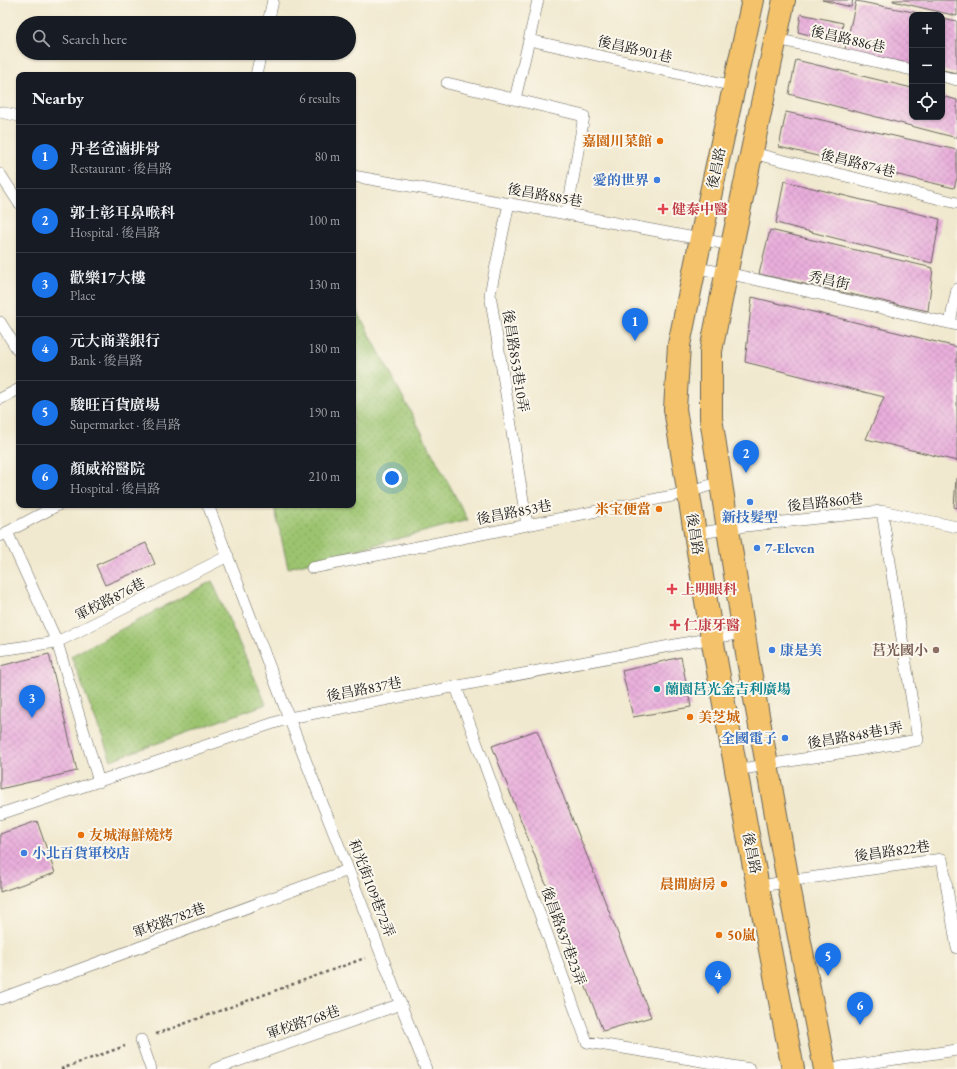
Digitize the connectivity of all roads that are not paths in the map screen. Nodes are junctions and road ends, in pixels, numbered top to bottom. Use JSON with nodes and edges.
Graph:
{"nodes":[{"id":1,"x":273,"y":0,"type":"edge"},
{"id":2,"x":538,"y":0,"type":"edge"},
{"id":3,"x":753,"y":0,"type":"edge"},
{"id":4,"x":784,"y":0,"type":"edge"},
{"id":5,"x":270,"y":16,"type":"edge"},
{"id":6,"x":777,"y":39,"type":"junction"},
{"id":7,"x":529,"y":40,"type":"junction"},
{"id":8,"x":259,"y":60,"type":"edge"},
{"id":9,"x":909,"y":69,"type":"edge"},
{"id":10,"x":257,"y":72,"type":"edge"},
{"id":11,"x":945,"y":77,"type":"edge"},
{"id":12,"x":957,"y":80,"type":"edge"},
{"id":13,"x":448,"y":83,"type":"dead end"},
{"id":14,"x":734,"y":86,"type":"junction"},
{"id":15,"x":515,"y":99,"type":"junction"},
{"id":16,"x":0,"y":112,"type":"edge"},
{"id":17,"x":16,"y":115,"type":"edge"},
{"id":18,"x":752,"y":153,"type":"junction"},
{"id":19,"x":0,"y":174,"type":"edge"},
{"id":20,"x":356,"y":177,"type":"edge"},
{"id":21,"x":16,"y":198,"type":"edge"},
{"id":22,"x":509,"y":203,"type":"junction"},
{"id":23,"x":957,"y":203,"type":"edge"},
{"id":24,"x":567,"y":214,"type":"junction"},
{"id":25,"x":701,"y":238,"type":"junction"},
{"id":26,"x":732,"y":245,"type":"junction"},
{"id":27,"x":695,"y":268,"type":"junction"},
{"id":28,"x":726,"y":273,"type":"junction"},
{"id":29,"x":957,"y":289,"type":"edge"},
{"id":30,"x":0,"y":322,"type":"edge"},
{"id":31,"x":953,"y":324,"type":"edge"},
{"id":32,"x":16,"y":347,"type":"edge"},
{"id":33,"x":16,"y":391,"type":"edge"},
{"id":34,"x":0,"y":399,"type":"edge"},
{"id":35,"x":720,"y":482,"type":"junction"},
{"id":36,"x":689,"y":492,"type":"junction"},
{"id":37,"x":52,"y":508,"type":"edge"},
{"id":38,"x":209,"y":508,"type":"edge"},
{"id":39,"x":882,"y":511,"type":"junction"},
{"id":40,"x":527,"y":525,"type":"junction"},
{"id":41,"x":957,"y":527,"type":"edge"},
{"id":42,"x":727,"y":528,"type":"junction"},
{"id":43,"x":4,"y":534,"type":"edge"},
{"id":44,"x":695,"y":534,"type":"junction"},
{"id":45,"x":228,"y":556,"type":"junction"},
{"id":46,"x":312,"y":568,"type":"dead end"},
{"id":47,"x":744,"y":633,"type":"junction"},
{"id":48,"x":712,"y":638,"type":"junction"},
{"id":49,"x":57,"y":642,"type":"junction"},
{"id":50,"x":0,"y":650,"type":"edge"},
{"id":51,"x":456,"y":687,"type":"junction"},
{"id":52,"x":289,"y":718,"type":"junction"},
{"id":53,"x":768,"y":765,"type":"junction"},
{"id":54,"x":736,"y":770,"type":"junction"},
{"id":55,"x":99,"y":782,"type":"junction"},
{"id":56,"x":0,"y":814,"type":"edge"},
{"id":57,"x":348,"y":870,"type":"junction"},
{"id":58,"x":788,"y":881,"type":"junction"},
{"id":59,"x":758,"y":887,"type":"junction"},
{"id":60,"x":957,"y":948,"type":"edge"},
{"id":61,"x":0,"y":999,"type":"edge"},
{"id":62,"x":401,"y":1004,"type":"junction"},
{"id":63,"x":141,"y":1040,"type":"road end"},
{"id":64,"x":957,"y":1050,"type":"edge"},
{"id":65,"x":151,"y":1069,"type":"edge"},
{"id":66,"x":215,"y":1069,"type":"edge"},
{"id":67,"x":426,"y":1069,"type":"edge"},
{"id":68,"x":750,"y":1069,"type":"edge"},
{"id":69,"x":793,"y":1069,"type":"edge"},
{"id":70,"x":826,"y":1069,"type":"edge"}],
"edges":[{"from":1,"to":5,"type":"lane"},
{"from":2,"to":7,"type":"lane"},
{"from":3,"to":14,"type":"main road","name":"後昌路"},
{"from":4,"to":6,"type":"main road"},
{"from":6,"to":9,"type":"lane","name":"後昌路886巷"},
{"from":6,"to":18,"type":"main road"},
{"from":7,"to":14,"type":"lane","name":"後昌路901巷"},
{"from":7,"to":15,"type":"lane"},
{"from":8,"to":10,"type":"lane"},
{"from":11,"to":12,"type":"lane"},
{"from":13,"to":15,"type":"lane"},
{"from":14,"to":25,"type":"main road","name":"後昌路"},
{"from":15,"to":24,"type":"lane"},
{"from":16,"to":17,"type":"lane"},
{"from":18,"to":23,"type":"lane","name":"後昌路874巷"},
{"from":18,"to":26,"type":"main road"},
{"from":19,"to":21,"type":"lane"},
{"from":20,"to":22,"type":"lane","name":"後昌路885巷"},
{"from":22,"to":24,"type":"lane","name":"後昌路885巷"},
{"from":22,"to":40,"type":"lane","name":"後昌路853巷10弄"},
{"from":24,"to":25,"type":"lane","name":"後昌路885巷"},
{"from":25,"to":26,"type":"lane","name":"後昌路885巷"},
{"from":25,"to":27,"type":"main road","name":"後昌路"},
{"from":26,"to":28,"type":"main road"},
{"from":27,"to":28,"type":"lane","name":"秀昌街"},
{"from":27,"to":36,"type":"main road","name":"後昌路"},
{"from":28,"to":31,"type":"lane","name":"秀昌街"},
{"from":28,"to":35,"type":"main road"},
{"from":29,"to":31,"type":"lane"},
{"from":30,"to":32,"type":"lane"},
{"from":33,"to":34,"type":"lane"},
{"from":35,"to":36,"type":"lane","name":"後昌路853巷"},
{"from":35,"to":42,"type":"main road"},
{"from":36,"to":40,"type":"lane","name":"後昌路853巷"},
{"from":36,"to":44,"type":"main road","name":"後昌路"},
{"from":37,"to":43,"type":"lane"},
{"from":38,"to":45,"type":"lane"},
{"from":39,"to":41,"type":"lane","name":"後昌路860巷"},
{"from":39,"to":42,"type":"lane","name":"後昌路860巷"},
{"from":39,"to":53,"type":"lane","name":"後昌路848巷1弄"},
{"from":40,"to":46,"type":"lane","name":"後昌路853巷"},
{"from":42,"to":44,"type":"lane","name":"後昌路860巷"},
{"from":42,"to":47,"type":"main road"},
{"from":43,"to":49,"type":"lane"},
{"from":44,"to":48,"type":"main road","name":"後昌路"},
{"from":45,"to":49,"type":"lane","name":"軍校路876巷"},
{"from":45,"to":52,"type":"lane"},
{"from":47,"to":48,"type":"lane","name":"後昌路837巷"},
{"from":47,"to":53,"type":"main road"},
{"from":48,"to":51,"type":"lane","name":"後昌路837巷"},
{"from":48,"to":54,"type":"main road","name":"後昌路"},
{"from":49,"to":50,"type":"lane","name":"軍校路876巷"},
{"from":49,"to":55,"type":"lane"},
{"from":51,"to":52,"type":"lane","name":"後昌路837巷"},
{"from":51,"to":68,"type":"lane","name":"後昌路837巷23弄"},
{"from":52,"to":55,"type":"lane","name":"後昌路837巷"},
{"from":52,"to":57,"type":"lane","name":"和光街109巷72弄"},
{"from":53,"to":54,"type":"lane","name":"後昌路848巷1弄"},
{"from":53,"to":58,"type":"main road"},
{"from":54,"to":59,"type":"main road","name":"後昌路"},
{"from":55,"to":56,"type":"lane","name":"後昌路837巷"},
{"from":57,"to":61,"type":"lane","name":"軍校路782巷"},
{"from":57,"to":62,"type":"lane","name":"和光街109巷72弄"},
{"from":58,"to":59,"type":"lane","name":"後昌路822巷"},
{"from":58,"to":60,"type":"lane","name":"後昌路822巷"},
{"from":58,"to":70,"type":"main road"},
{"from":59,"to":69,"type":"main road","name":"後昌路"},
{"from":62,"to":66,"type":"lane","name":"軍校路768巷"},
{"from":62,"to":67,"type":"lane","name":"和光街109巷72弄"},
{"from":63,"to":65,"type":"lane"},
{"from":64,"to":70,"type":"lane"}]}
